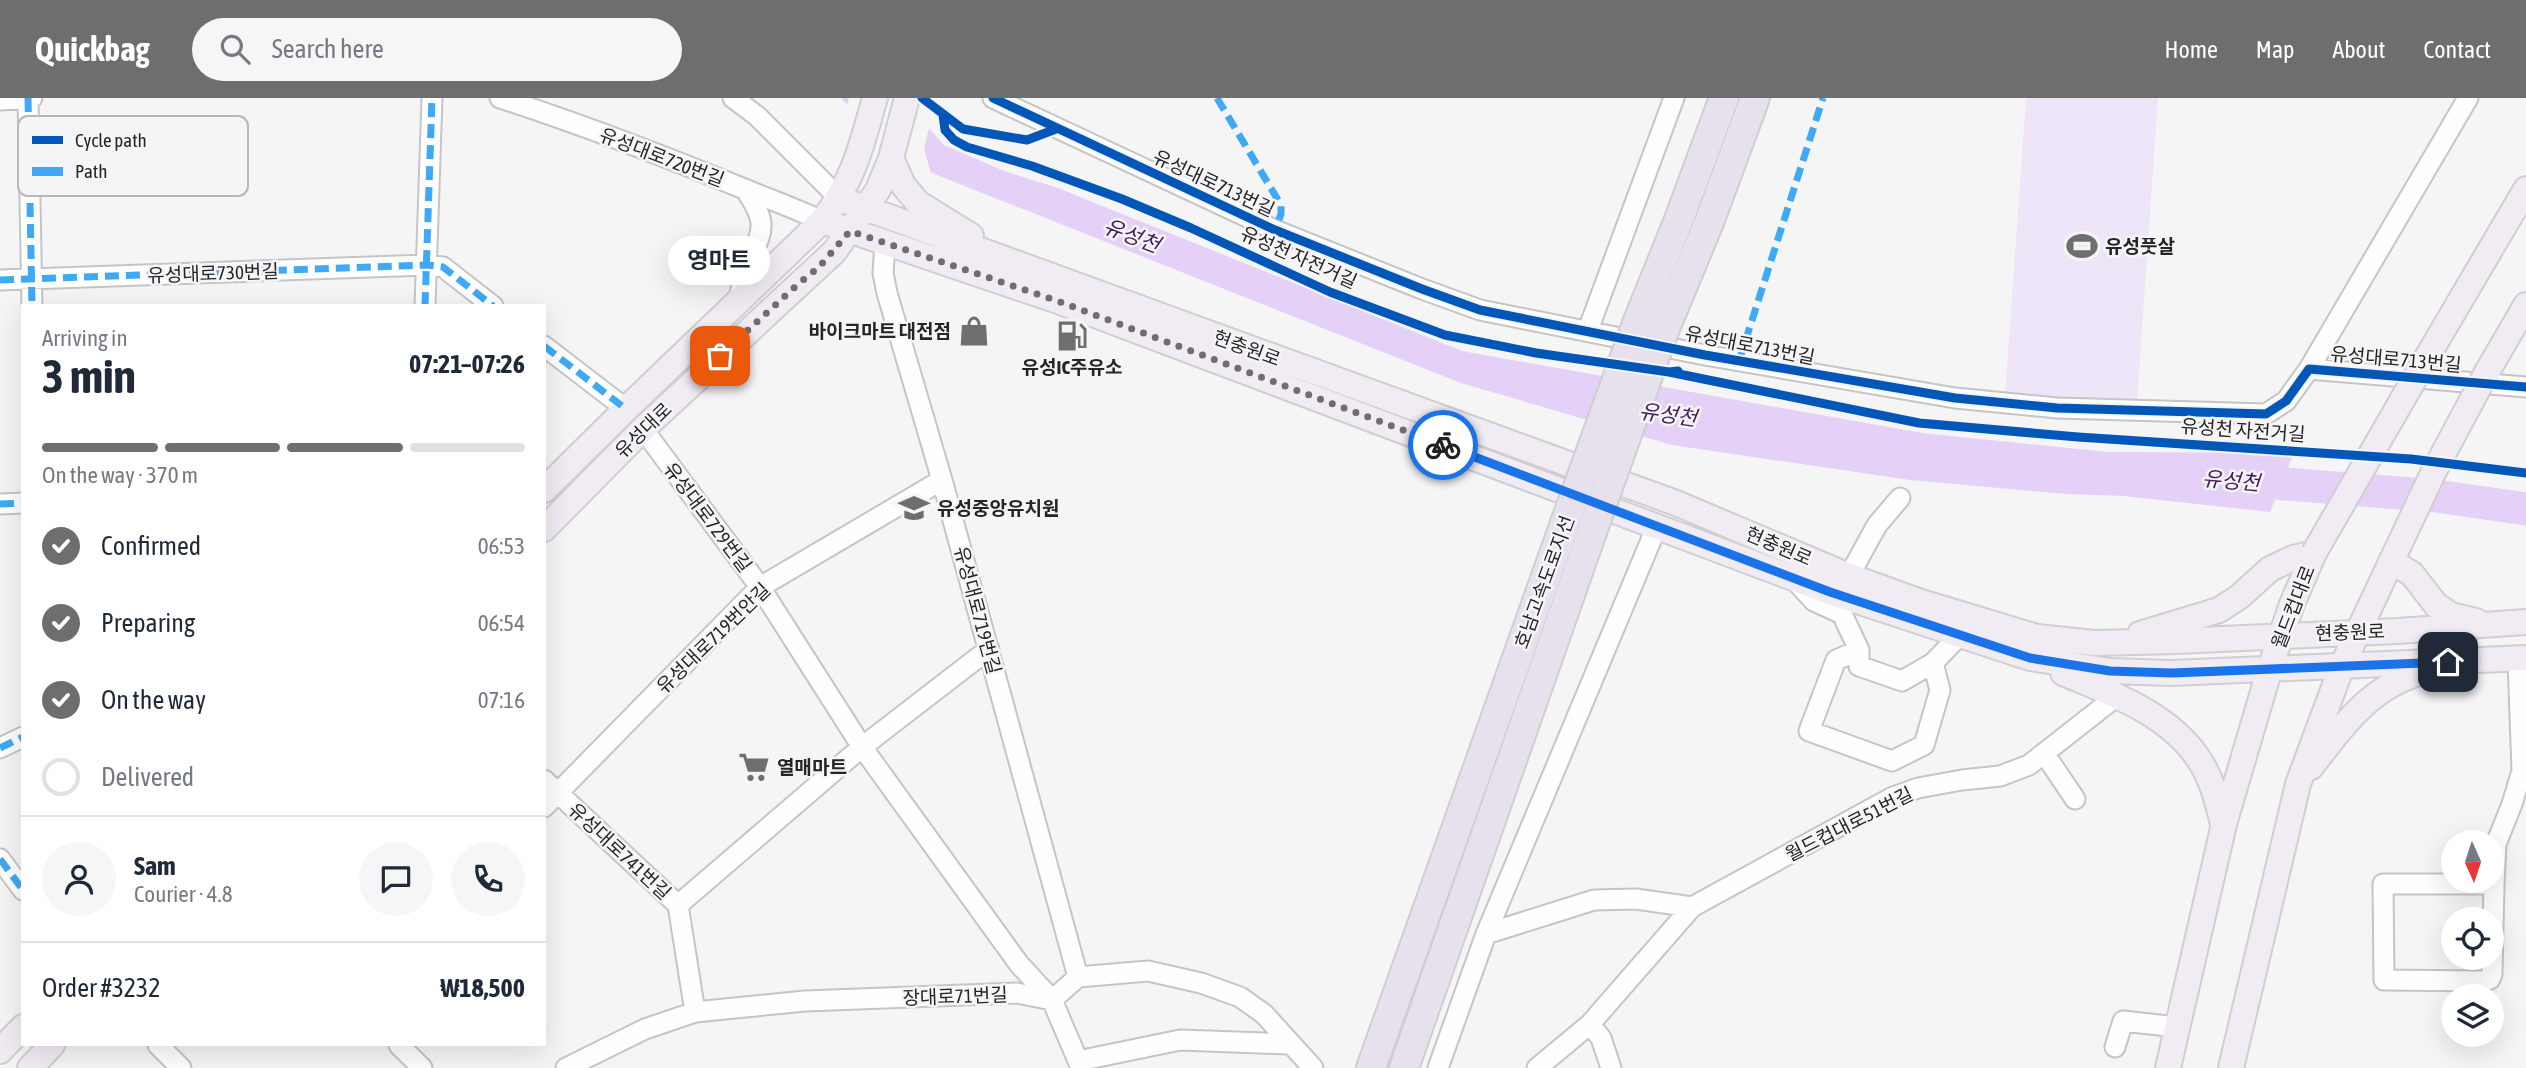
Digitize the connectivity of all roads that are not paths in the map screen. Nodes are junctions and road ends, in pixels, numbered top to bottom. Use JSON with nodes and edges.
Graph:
{"nodes":[{"id":1,"x":30,"y":98,"type":"edge"},
{"id":2,"x":432,"y":98,"type":"edge"},
{"id":3,"x":500,"y":98,"type":"edge"},
{"id":4,"x":733,"y":98,"type":"edge"},
{"id":5,"x":875,"y":98,"type":"edge"},
{"id":6,"x":907,"y":98,"type":"edge"},
{"id":7,"x":993,"y":98,"type":"edge"},
{"id":8,"x":1674,"y":98,"type":"edge"},
{"id":9,"x":1724,"y":98,"type":"edge"},
{"id":10,"x":1755,"y":98,"type":"edge"},
{"id":11,"x":2468,"y":98,"type":"edge"},
{"id":12,"x":0,"y":100,"type":"edge"},
{"id":13,"x":30,"y":116,"type":"edge"},
{"id":14,"x":891,"y":158,"type":"junction"},
{"id":15,"x":746,"y":189,"type":"junction"},
{"id":16,"x":2526,"y":190,"type":"edge"},
{"id":17,"x":31,"y":196,"type":"edge"},
{"id":18,"x":840,"y":199,"type":"junction"},
{"id":19,"x":866,"y":209,"type":"junction"},
{"id":20,"x":822,"y":221,"type":"junction"},
{"id":21,"x":850,"y":231,"type":"junction"},
{"id":22,"x":885,"y":243,"type":"junction"},
{"id":23,"x":427,"y":265,"type":"junction"},
{"id":24,"x":32,"y":279,"type":"junction"},
{"id":25,"x":0,"y":280,"type":"edge"},
{"id":26,"x":1062,"y":281,"type":"junction"},
{"id":27,"x":739,"y":300,"type":"junction"},
{"id":28,"x":32,"y":304,"type":"edge"},
{"id":29,"x":425,"y":304,"type":"edge"},
{"id":30,"x":490,"y":304,"type":"edge"},
{"id":31,"x":2526,"y":305,"type":"edge"},
{"id":32,"x":1588,"y":330,"type":"junction"},
{"id":33,"x":546,"y":348,"type":"edge"},
{"id":34,"x":2309,"y":369,"type":"junction"},
{"id":35,"x":2526,"y":387,"type":"edge"},
{"id":36,"x":626,"y":409,"type":"junction"},
{"id":37,"x":643,"y":429,"type":"junction"},
{"id":38,"x":942,"y":480,"type":"junction"},
{"id":39,"x":546,"y":488,"type":"edge"},
{"id":40,"x":1899,"y":498,"type":"dead end"},
{"id":41,"x":21,"y":503,"type":"edge"},
{"id":42,"x":0,"y":504,"type":"edge"},
{"id":43,"x":1657,"y":526,"type":"junction"},
{"id":44,"x":546,"y":527,"type":"edge"},
{"id":45,"x":2314,"y":553,"type":"junction"},
{"id":46,"x":2391,"y":561,"type":"junction"},
{"id":47,"x":1849,"y":576,"type":"junction"},
{"id":48,"x":1792,"y":578,"type":"junction"},
{"id":49,"x":760,"y":587,"type":"junction"},
{"id":50,"x":2526,"y":622,"type":"edge"},
{"id":51,"x":2485,"y":625,"type":"junction"},
{"id":52,"x":2358,"y":632,"type":"junction"},
{"id":53,"x":2281,"y":634,"type":"junction"},
{"id":54,"x":1959,"y":636,"type":"junction"},
{"id":55,"x":2095,"y":643,"type":"junction"},
{"id":56,"x":989,"y":649,"type":"junction"},
{"id":57,"x":1859,"y":650,"type":"junction"},
{"id":58,"x":2030,"y":658,"type":"junction"},
{"id":59,"x":2522,"y":659,"type":"edge"},
{"id":60,"x":2470,"y":662,"type":"junction"},
{"id":61,"x":1933,"y":663,"type":"junction"},
{"id":62,"x":2342,"y":666,"type":"junction"},
{"id":63,"x":2270,"y":668,"type":"junction"},
{"id":64,"x":2117,"y":696,"type":"junction"},
{"id":65,"x":21,"y":738,"type":"edge"},
{"id":66,"x":862,"y":747,"type":"junction"},
{"id":67,"x":0,"y":748,"type":"edge"},
{"id":68,"x":2044,"y":753,"type":"junction"},
{"id":69,"x":2298,"y":784,"type":"junction"},
{"id":70,"x":551,"y":786,"type":"edge"},
{"id":71,"x":2075,"y":799,"type":"dead end"},
{"id":72,"x":2224,"y":824,"type":"junction"},
{"id":73,"x":2502,"y":830,"type":"edge"},
{"id":74,"x":0,"y":859,"type":"edge"},
{"id":75,"x":2494,"y":884,"type":"joint"},
{"id":76,"x":21,"y":887,"type":"edge"},
{"id":77,"x":678,"y":905,"type":"junction"},
{"id":78,"x":1692,"y":907,"type":"junction"},
{"id":79,"x":1486,"y":934,"type":"junction"},
{"id":80,"x":1078,"y":977,"type":"junction"},
{"id":81,"x":1052,"y":1000,"type":"junction"},
{"id":82,"x":695,"y":1012,"type":"junction"},
{"id":83,"x":1590,"y":1024,"type":"junction"},
{"id":84,"x":2177,"y":1027,"type":"junction"},
{"id":85,"x":21,"y":1029,"type":"edge"},
{"id":86,"x":1289,"y":1044,"type":"junction"},
{"id":87,"x":51,"y":1046,"type":"edge"},
{"id":88,"x":159,"y":1046,"type":"edge"},
{"id":89,"x":400,"y":1046,"type":"edge"},
{"id":90,"x":2115,"y":1047,"type":"dead end"},
{"id":91,"x":0,"y":1051,"type":"edge"},
{"id":92,"x":1079,"y":1065,"type":"edge"},
{"id":93,"x":30,"y":1068,"type":"edge"},
{"id":94,"x":181,"y":1068,"type":"edge"},
{"id":95,"x":422,"y":1068,"type":"edge"},
{"id":96,"x":566,"y":1068,"type":"edge"},
{"id":97,"x":1313,"y":1068,"type":"edge"},
{"id":98,"x":1371,"y":1068,"type":"edge"},
{"id":99,"x":1404,"y":1068,"type":"edge"},
{"id":100,"x":1438,"y":1068,"type":"edge"},
{"id":101,"x":1537,"y":1068,"type":"edge"},
{"id":102,"x":1611,"y":1068,"type":"edge"},
{"id":103,"x":2168,"y":1068,"type":"edge"},
{"id":104,"x":2231,"y":1068,"type":"edge"}],
"edges":[{"from":1,"to":12,"type":"street"},
{"from":1,"to":13,"type":"street"},
{"from":2,"to":23,"type":"street"},
{"from":3,"to":15,"type":"street","name":"유성대로720번길"},
{"from":4,"to":18,"type":"street"},
{"from":5,"to":18,"type":"main road","name":"유성대로"},
{"from":6,"to":14,"type":"main road","name":"유성대로"},
{"from":7,"to":32,"type":"street","name":"유성대로713번길"},
{"from":8,"to":32,"type":"street"},
{"from":9,"to":98,"type":"highway","name":"호남고속도로지선","bridge":true},
{"from":10,"to":99,"type":"highway","name":"호남고속도로지선","bridge":true},
{"from":11,"to":34,"type":"street"},
{"from":14,"to":19,"type":"main road","name":"유성대로"},
{"from":14,"to":26,"type":"main road"},
{"from":15,"to":20,"type":"street","name":"유성대로720번길"},
{"from":15,"to":27,"type":"street"},
{"from":16,"to":45,"type":"main road","name":"월드컵대로","bridge":true},
{"from":17,"to":24,"type":"street"},
{"from":18,"to":19,"type":"main road"},
{"from":18,"to":20,"type":"main road","name":"유성대로"},
{"from":19,"to":21,"type":"main road","name":"유성대로"},
{"from":19,"to":26,"type":"main road"},
{"from":20,"to":21,"type":"main road","name":"현충원로"},
{"from":20,"to":27,"type":"main road","name":"유성대로"},
{"from":21,"to":22,"type":"main road","name":"현충원로"},
{"from":21,"to":37,"type":"main road","name":"유성대로"},
{"from":22,"to":38,"type":"street","name":"유성대로719번길"},
{"from":22,"to":43,"type":"main road","name":"현충원로"},
{"from":23,"to":24,"type":"street","name":"유성대로730번길"},
{"from":23,"to":29,"type":"street"},
{"from":23,"to":30,"type":"street","name":"유성대로730번길"},
{"from":24,"to":25,"type":"street","name":"유성대로730번길"},
{"from":24,"to":28,"type":"street"},
{"from":26,"to":47,"type":"main road","name":"현충원로"},
{"from":27,"to":36,"type":"main road","name":"유성대로"},
{"from":31,"to":46,"type":"main road","bridge":true},
{"from":32,"to":34,"type":"street","name":"유성대로713번길"},
{"from":33,"to":36,"type":"street"},
{"from":34,"to":35,"type":"street","name":"유성대로713번길"},
{"from":36,"to":39,"type":"main road","name":"유성대로"},
{"from":37,"to":44,"type":"main road","name":"유성대로"},
{"from":37,"to":49,"type":"street","name":"유성대로729번길"},
{"from":38,"to":49,"type":"street","name":"유성대로719번안길"},
{"from":38,"to":56,"type":"street","name":"유성대로719번길"},
{"from":40,"to":47,"type":"street"},
{"from":41,"to":42,"type":"street"},
{"from":43,"to":48,"type":"main road","name":"현충원로"},
{"from":43,"to":79,"type":"street"},
{"from":45,"to":53,"type":"main road","name":"월드컵대로"},
{"from":45,"to":55,"type":"main road"},
{"from":46,"to":51,"type":"main road"},
{"from":46,"to":52,"type":"main road"},
{"from":47,"to":55,"type":"main road","name":"현충원로"},
{"from":48,"to":54,"type":"main road","name":"현충원로"},
{"from":48,"to":57,"type":"street"},
{"from":49,"to":66,"type":"street","name":"유성대로729번길"},
{"from":49,"to":70,"type":"street","name":"유성대로719번안길"},
{"from":50,"to":51,"type":"main road","name":"현충원로"},
{"from":51,"to":52,"type":"main road","name":"현충원로"},
{"from":52,"to":53,"type":"main road","name":"현충원로"},
{"from":52,"to":62,"type":"main road"},
{"from":53,"to":55,"type":"main road","name":"현충원로"},
{"from":53,"to":63,"type":"main road","name":"월드컵대로"},
{"from":54,"to":58,"type":"main road","name":"현충원로"},
{"from":54,"to":61,"type":"street"},
{"from":56,"to":66,"type":"street"},
{"from":56,"to":80,"type":"street","name":"유성대로719번길"},
{"from":57,"to":61,"type":"street"},
{"from":57,"to":61,"type":"street"},
{"from":58,"to":63,"type":"main road","name":"현충원로"},
{"from":58,"to":64,"type":"main road"},
{"from":59,"to":60,"type":"main road","name":"현충원로"},
{"from":59,"to":73,"type":"street"},
{"from":60,"to":62,"type":"main road","name":"현충원로"},
{"from":60,"to":69,"type":"main road"},
{"from":62,"to":63,"type":"main road","name":"현충원로"},
{"from":62,"to":69,"type":"main road"},
{"from":63,"to":72,"type":"main road","name":"월드컵대로"},
{"from":64,"to":68,"type":"street","name":"월드컵대로51번길"},
{"from":64,"to":72,"type":"main road"},
{"from":65,"to":67,"type":"street"},
{"from":66,"to":77,"type":"street"},
{"from":66,"to":81,"type":"street","name":"유성대로729번길"},
{"from":68,"to":71,"type":"street"},
{"from":68,"to":78,"type":"street","name":"월드컵대로51번길"},
{"from":69,"to":104,"type":"main road"},
{"from":70,"to":77,"type":"street","name":"유성대로741번길"},
{"from":72,"to":84,"type":"main road","name":"월드컵대로"},
{"from":74,"to":76,"type":"street"},
{"from":75,"to":75,"type":"street"},
{"from":77,"to":82,"type":"street","name":"유성대로741번길"},
{"from":78,"to":79,"type":"street"},
{"from":78,"to":83,"type":"street","name":"월드컵대로51번길"},
{"from":79,"to":100,"type":"street"},
{"from":80,"to":81,"type":"street"},
{"from":80,"to":86,"type":"street"},
{"from":81,"to":82,"type":"street","name":"장대로71번길"},
{"from":81,"to":92,"type":"street","name":"유성대로729번길"},
{"from":82,"to":96,"type":"street","name":"장대로71번길"},
{"from":83,"to":101,"type":"street","name":"월드컵대로51번길"},
{"from":83,"to":102,"type":"street"},
{"from":84,"to":90,"type":"street"},
{"from":84,"to":103,"type":"main road","name":"월드컵대로"},
{"from":85,"to":91,"type":"main road"},
{"from":86,"to":92,"type":"street","name":"유성대로729번길"},
{"from":86,"to":97,"type":"street"},
{"from":87,"to":93,"type":"main road"},
{"from":88,"to":94,"type":"street"},
{"from":89,"to":95,"type":"street"}]}
